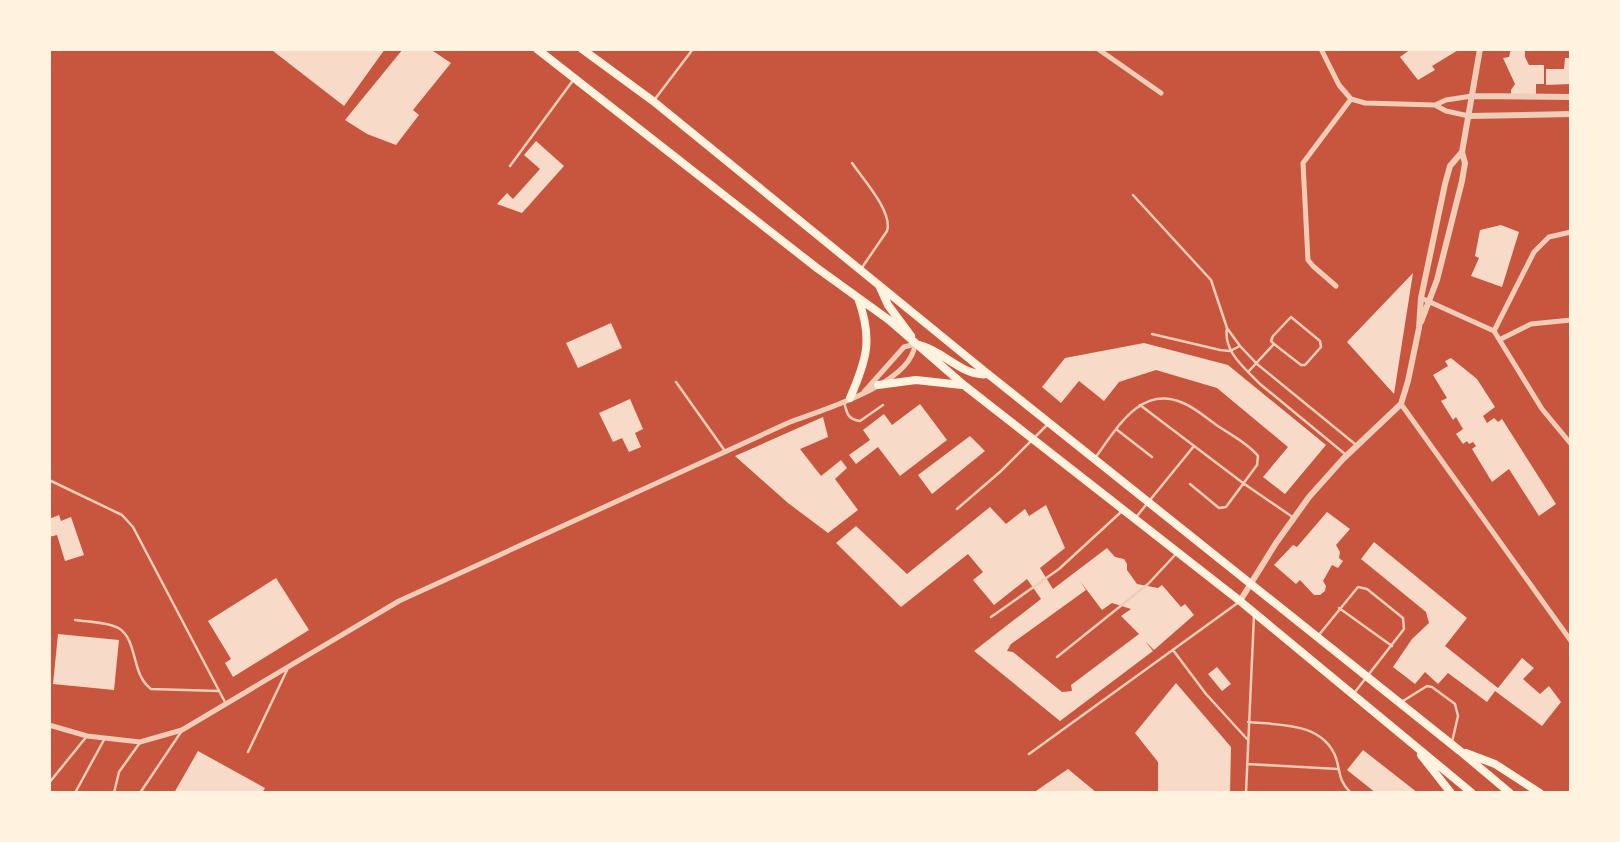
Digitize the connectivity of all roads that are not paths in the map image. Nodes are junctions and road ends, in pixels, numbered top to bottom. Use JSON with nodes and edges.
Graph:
{"nodes":[{"id":1,"x":537,"y":49,"type":"edge"},
{"id":2,"x":693,"y":49,"type":"edge"},
{"id":3,"x":1098,"y":49,"type":"edge"},
{"id":4,"x":1321,"y":49,"type":"edge"},
{"id":5,"x":1480,"y":49,"type":"edge"},
{"id":6,"x":584,"y":50,"type":"edge"},
{"id":7,"x":576,"y":78,"type":"junction"},
{"id":8,"x":1161,"y":93,"type":"dead end"},
{"id":9,"x":1472,"y":96,"type":"junction"},
{"id":10,"x":1571,"y":97,"type":"edge"},
{"id":11,"x":1350,"y":99,"type":"junction"},
{"id":12,"x":653,"y":102,"type":"junction"},
{"id":13,"x":1435,"y":104,"type":"junction"},
{"id":14,"x":1571,"y":114,"type":"edge"},
{"id":15,"x":1469,"y":116,"type":"junction"},
{"id":16,"x":1462,"y":152,"type":"junction"},
{"id":17,"x":852,"y":163,"type":"dead end"},
{"id":18,"x":510,"y":166,"type":"dead end"},
{"id":19,"x":1133,"y":195,"type":"dead end"},
{"id":20,"x":1571,"y":232,"type":"edge"},
{"id":21,"x":1432,"y":250,"type":"junction"},
{"id":22,"x":1444,"y":252,"type":"junction"},
{"id":23,"x":861,"y":269,"type":"junction"},
{"id":24,"x":878,"y":282,"type":"junction"},
{"id":25,"x":1336,"y":286,"type":"dead end"},
{"id":26,"x":858,"y":298,"type":"junction"},
{"id":27,"x":1422,"y":298,"type":"junction"},
{"id":28,"x":1430,"y":301,"type":"junction"},
{"id":29,"x":1571,"y":320,"type":"edge"},
{"id":30,"x":1227,"y":328,"type":"junction"},
{"id":31,"x":1419,"y":328,"type":"junction"},
{"id":32,"x":1494,"y":331,"type":"junction"},
{"id":33,"x":1152,"y":334,"type":"dead end"},
{"id":34,"x":1501,"y":339,"type":"junction"},
{"id":35,"x":915,"y":344,"type":"junction"},
{"id":36,"x":1274,"y":344,"type":"junction"},
{"id":37,"x":1240,"y":346,"type":"junction"},
{"id":38,"x":1230,"y":351,"type":"junction"},
{"id":39,"x":1256,"y":364,"type":"junction"},
{"id":40,"x":1248,"y":372,"type":"junction"},
{"id":41,"x":988,"y":374,"type":"junction"},
{"id":42,"x":677,"y":382,"type":"dead end"},
{"id":43,"x":878,"y":384,"type":"junction"},
{"id":44,"x":965,"y":386,"type":"junction"},
{"id":45,"x":864,"y":392,"type":"junction"},
{"id":46,"x":847,"y":400,"type":"junction"},
{"id":47,"x":1401,"y":404,"type":"junction"},
{"id":48,"x":883,"y":405,"type":"dead end"},
{"id":49,"x":1140,"y":405,"type":"junction"},
{"id":50,"x":1050,"y":422,"type":"junction"},
{"id":51,"x":1116,"y":429,"type":"junction"},
{"id":52,"x":1033,"y":439,"type":"junction"},
{"id":53,"x":1571,"y":444,"type":"edge"},
{"id":54,"x":1356,"y":445,"type":"junction"},
{"id":55,"x":1194,"y":446,"type":"junction"},
{"id":56,"x":726,"y":452,"type":"junction"},
{"id":57,"x":1346,"y":456,"type":"junction"},
{"id":58,"x":1152,"y":457,"type":"dead end"},
{"id":59,"x":1095,"y":458,"type":"junction"},
{"id":60,"x":49,"y":480,"type":"edge"},
{"id":61,"x":1243,"y":483,"type":"junction"},
{"id":62,"x":1190,"y":484,"type":"dead end"},
{"id":63,"x":1148,"y":502,"type":"junction"},
{"id":64,"x":957,"y":509,"type":"dead end"},
{"id":65,"x":1124,"y":510,"type":"junction"},
{"id":66,"x":1294,"y":518,"type":"junction"},
{"id":67,"x":1135,"y":519,"type":"junction"},
{"id":68,"x":1178,"y":552,"type":"junction"},
{"id":69,"x":1251,"y":585,"type":"junction"},
{"id":70,"x":1240,"y":601,"type":"junction"},
{"id":71,"x":1339,"y":608,"type":"junction"},
{"id":72,"x":1255,"y":613,"type":"junction"},
{"id":73,"x":990,"y":617,"type":"dead end"},
{"id":74,"x":75,"y":620,"type":"dead end"},
{"id":75,"x":1318,"y":637,"type":"junction"},
{"id":76,"x":1571,"y":641,"type":"edge"},
{"id":77,"x":1392,"y":646,"type":"junction"},
{"id":78,"x":1172,"y":650,"type":"junction"},
{"id":79,"x":1057,"y":657,"type":"dead end"},
{"id":80,"x":288,"y":667,"type":"junction"},
{"id":81,"x":1368,"y":677,"type":"junction"},
{"id":82,"x":219,"y":691,"type":"junction"},
{"id":83,"x":1353,"y":695,"type":"junction"},
{"id":84,"x":1401,"y":703,"type":"junction"},
{"id":85,"x":226,"y":704,"type":"junction"},
{"id":86,"x":1248,"y":722,"type":"junction"},
{"id":87,"x":49,"y":725,"type":"edge"},
{"id":88,"x":182,"y":730,"type":"junction"},
{"id":89,"x":87,"y":736,"type":"junction"},
{"id":90,"x":105,"y":738,"type":"junction"},
{"id":91,"x":1247,"y":739,"type":"junction"},
{"id":92,"x":140,"y":742,"type":"junction"},
{"id":93,"x":1412,"y":744,"type":"junction"},
{"id":94,"x":1452,"y":744,"type":"junction"},
{"id":95,"x":1460,"y":751,"type":"junction"},
{"id":96,"x":248,"y":752,"type":"dead end"},
{"id":97,"x":1029,"y":754,"type":"dead end"},
{"id":98,"x":1247,"y":764,"type":"junction"},
{"id":99,"x":1338,"y":769,"type":"junction"},
{"id":100,"x":49,"y":783,"type":"edge"},
{"id":101,"x":75,"y":793,"type":"edge"},
{"id":102,"x":114,"y":793,"type":"edge"},
{"id":103,"x":140,"y":793,"type":"edge"},
{"id":104,"x":1246,"y":793,"type":"edge"},
{"id":105,"x":1351,"y":793,"type":"edge"},
{"id":106,"x":1451,"y":793,"type":"edge"},
{"id":107,"x":1472,"y":793,"type":"edge"},
{"id":108,"x":1510,"y":793,"type":"edge"},
{"id":109,"x":1539,"y":793,"type":"edge"}],
"edges":[{"from":1,"to":7,"type":"main road"},
{"from":2,"to":12,"type":"lane"},
{"from":3,"to":8,"type":"street"},
{"from":4,"to":11,"type":"street"},
{"from":5,"to":9,"type":"street"},
{"from":6,"to":12,"type":"main road"},
{"from":7,"to":18,"type":"lane"},
{"from":7,"to":26,"type":"main road"},
{"from":9,"to":10,"type":"street"},
{"from":9,"to":13,"type":"street"},
{"from":9,"to":15,"type":"street"},
{"from":11,"to":13,"type":"street"},
{"from":11,"to":25,"type":"street"},
{"from":12,"to":23,"type":"main road"},
{"from":13,"to":15,"type":"street"},
{"from":14,"to":15,"type":"street"},
{"from":15,"to":16,"type":"street"},
{"from":16,"to":21,"type":"street"},
{"from":16,"to":22,"type":"street"},
{"from":17,"to":23,"type":"lane"},
{"from":19,"to":30,"type":"lane"},
{"from":20,"to":32,"type":"street"},
{"from":21,"to":22,"type":"street"},
{"from":21,"to":27,"type":"street"},
{"from":22,"to":28,"type":"street"},
{"from":23,"to":24,"type":"main road"},
{"from":24,"to":35,"type":"main road"},
{"from":24,"to":41,"type":"main road"},
{"from":26,"to":35,"type":"main road"},
{"from":26,"to":46,"type":"main road"},
{"from":27,"to":28,"type":"street"},
{"from":27,"to":31,"type":"street"},
{"from":28,"to":31,"type":"street"},
{"from":28,"to":32,"type":"street"},
{"from":29,"to":34,"type":"street"},
{"from":30,"to":37,"type":"lane"},
{"from":30,"to":38,"type":"lane"},
{"from":31,"to":47,"type":"street"},
{"from":32,"to":34,"type":"street"},
{"from":33,"to":38,"type":"lane"},
{"from":34,"to":53,"type":"street"},
{"from":35,"to":41,"type":"main road"},
{"from":35,"to":43,"type":"street"},
{"from":35,"to":44,"type":"main road"},
{"from":35,"to":45,"type":"street"},
{"from":36,"to":36,"type":"lane"},
{"from":36,"to":39,"type":"lane"},
{"from":37,"to":38,"type":"lane"},
{"from":37,"to":39,"type":"lane"},
{"from":38,"to":40,"type":"lane"},
{"from":39,"to":40,"type":"lane"},
{"from":39,"to":54,"type":"lane"},
{"from":40,"to":57,"type":"lane"},
{"from":41,"to":50,"type":"main road"},
{"from":42,"to":56,"type":"lane"},
{"from":43,"to":44,"type":"main road"},
{"from":43,"to":45,"type":"street"},
{"from":44,"to":52,"type":"main road"},
{"from":45,"to":46,"type":"street"},
{"from":46,"to":48,"type":"lane"},
{"from":46,"to":56,"type":"street"},
{"from":47,"to":54,"type":"street"},
{"from":47,"to":76,"type":"street"},
{"from":49,"to":51,"type":"lane"},
{"from":49,"to":55,"type":"lane"},
{"from":49,"to":61,"type":"lane"},
{"from":50,"to":52,"type":"lane"},
{"from":50,"to":59,"type":"main road"},
{"from":51,"to":58,"type":"lane"},
{"from":51,"to":59,"type":"lane"},
{"from":52,"to":64,"type":"lane"},
{"from":52,"to":65,"type":"main road"},
{"from":54,"to":57,"type":"street"},
{"from":55,"to":61,"type":"lane"},
{"from":55,"to":63,"type":"lane"},
{"from":56,"to":80,"type":"street"},
{"from":57,"to":66,"type":"street"},
{"from":59,"to":63,"type":"main road"},
{"from":60,"to":82,"type":"lane"},
{"from":61,"to":62,"type":"lane"},
{"from":61,"to":66,"type":"lane"},
{"from":63,"to":67,"type":"lane"},
{"from":63,"to":69,"type":"main road"},
{"from":65,"to":67,"type":"main road"},
{"from":65,"to":73,"type":"lane"},
{"from":66,"to":69,"type":"street"},
{"from":67,"to":68,"type":"main road"},
{"from":68,"to":70,"type":"main road"},
{"from":68,"to":79,"type":"lane"},
{"from":69,"to":70,"type":"street"},
{"from":69,"to":75,"type":"main road"},
{"from":70,"to":72,"type":"main road"},
{"from":70,"to":78,"type":"lane"},
{"from":71,"to":75,"type":"lane"},
{"from":71,"to":77,"type":"lane"},
{"from":71,"to":77,"type":"lane"},
{"from":72,"to":83,"type":"main road"},
{"from":72,"to":86,"type":"lane"},
{"from":74,"to":82,"type":"lane"},
{"from":75,"to":81,"type":"main road"},
{"from":77,"to":81,"type":"lane"},
{"from":78,"to":91,"type":"lane"},
{"from":78,"to":97,"type":"lane"},
{"from":80,"to":85,"type":"street"},
{"from":80,"to":96,"type":"lane"},
{"from":81,"to":83,"type":"lane"},
{"from":81,"to":84,"type":"main road"},
{"from":82,"to":85,"type":"lane"},
{"from":83,"to":93,"type":"main road"},
{"from":84,"to":94,"type":"main road"},
{"from":84,"to":94,"type":"lane"},
{"from":85,"to":88,"type":"street"},
{"from":86,"to":91,"type":"lane"},
{"from":86,"to":99,"type":"lane"},
{"from":87,"to":89,"type":"street"},
{"from":88,"to":92,"type":"street"},
{"from":88,"to":103,"type":"lane"},
{"from":89,"to":90,"type":"street"},
{"from":89,"to":100,"type":"lane"},
{"from":90,"to":92,"type":"street"},
{"from":90,"to":101,"type":"lane"},
{"from":91,"to":98,"type":"lane"},
{"from":92,"to":102,"type":"lane"},
{"from":93,"to":106,"type":"main road"},
{"from":93,"to":107,"type":"main road"},
{"from":94,"to":95,"type":"main road"},
{"from":95,"to":108,"type":"main road"},
{"from":95,"to":109,"type":"main road"},
{"from":98,"to":99,"type":"lane"},
{"from":98,"to":104,"type":"lane"},
{"from":99,"to":105,"type":"lane"}]}
